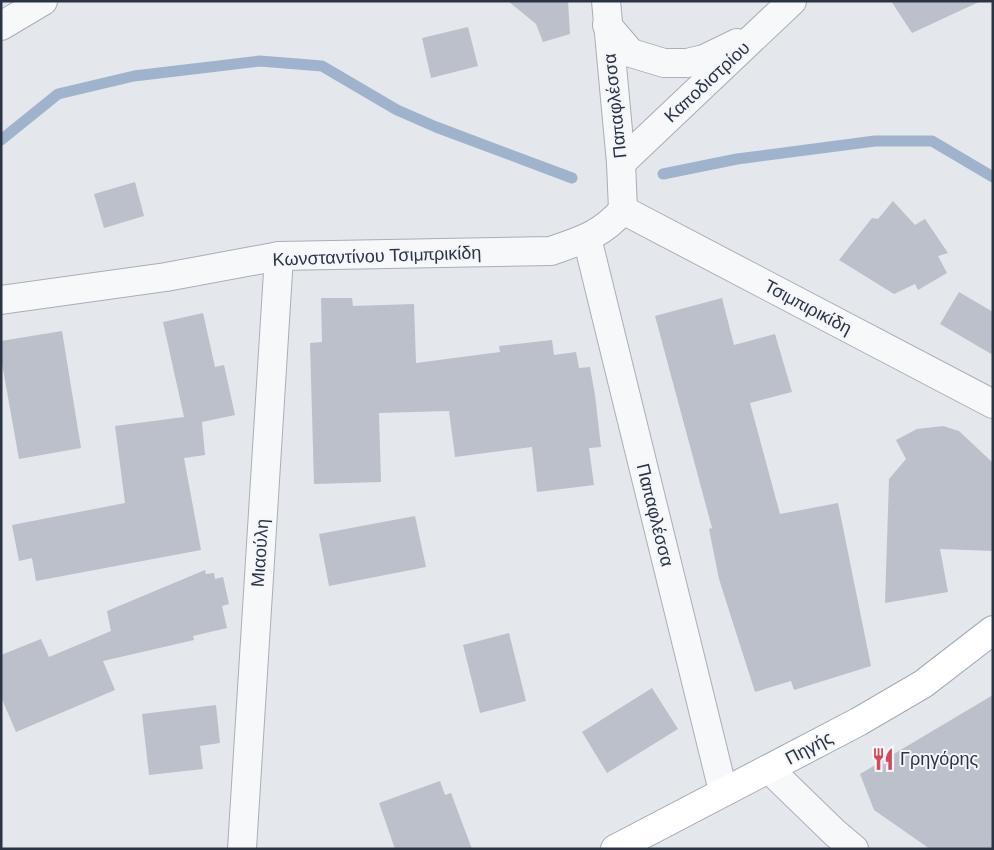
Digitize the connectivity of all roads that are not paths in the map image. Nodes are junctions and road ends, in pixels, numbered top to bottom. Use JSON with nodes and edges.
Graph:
{"nodes":[{"id":1,"x":43,"y":1,"type":"edge"},
{"id":2,"x":792,"y":1,"type":"edge"},
{"id":3,"x":606,"y":13,"type":"edge"},
{"id":4,"x":1,"y":26,"type":"edge"},
{"id":5,"x":762,"y":30,"type":"junction"},
{"id":6,"x":621,"y":163,"type":"junction"},
{"id":7,"x":623,"y":210,"type":"junction"},
{"id":8,"x":587,"y":238,"type":"junction"},
{"id":9,"x":279,"y":256,"type":"junction"},
{"id":10,"x":1,"y":300,"type":"edge"},
{"id":11,"x":993,"y":404,"type":"edge"},
{"id":12,"x":993,"y":630,"type":"edge"},
{"id":13,"x":769,"y":768,"type":"junction"},
{"id":14,"x":723,"y":792,"type":"junction"},
{"id":15,"x":242,"y":849,"type":"edge"},
{"id":16,"x":616,"y":849,"type":"edge"},
{"id":17,"x":854,"y":849,"type":"edge"}],
"edges":[{"from":1,"to":4,"type":"street"},
{"from":2,"to":5,"type":"street","name":"Καποδιστρίου"},
{"from":3,"to":5,"type":"street"},
{"from":3,"to":6,"type":"street","name":"Παπαφλέσσα"},
{"from":5,"to":6,"type":"street","name":"Καποδιστρίου"},
{"from":6,"to":7,"type":"street","name":"Παπαφλέσσα"},
{"from":7,"to":8,"type":"street","name":"Κωνσταντίνου Τσιμπρικίδη"},
{"from":7,"to":11,"type":"street","name":"Τσιμπιρικίδη"},
{"from":8,"to":9,"type":"street","name":"Κωνσταντίνου Τσιμπρικίδη"},
{"from":8,"to":14,"type":"street","name":"Παπαφλέσσα"},
{"from":9,"to":10,"type":"street","name":"Κωνσταντίνου Τσιμπρικίδη"},
{"from":9,"to":15,"type":"street","name":"Μιαούλη"},
{"from":12,"to":13,"type":"main road","name":"Πηγής"},
{"from":13,"to":14,"type":"main road","name":"Πηγής"},
{"from":13,"to":17,"type":"street"},
{"from":14,"to":16,"type":"main road","name":"Πηγής"}]}
